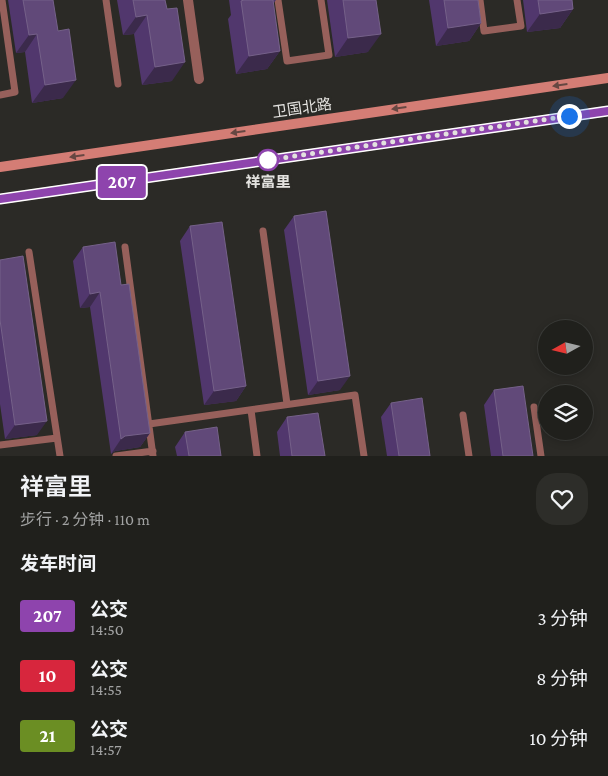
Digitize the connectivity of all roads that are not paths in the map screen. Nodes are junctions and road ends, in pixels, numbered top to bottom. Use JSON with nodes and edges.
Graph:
{"nodes":[{"id":1,"x":2,"y":0,"type":"edge"},
{"id":2,"x":106,"y":0,"type":"edge"},
{"id":3,"x":188,"y":0,"type":"edge"},
{"id":4,"x":278,"y":0,"type":"edge"},
{"id":5,"x":321,"y":0,"type":"edge"},
{"id":6,"x":480,"y":0,"type":"edge"},
{"id":7,"x":517,"y":0,"type":"edge"},
{"id":8,"x":608,"y":78,"type":"edge"},
{"id":9,"x":200,"y":79,"type":"dead end"},
{"id":10,"x":118,"y":84,"type":"dead end"},
{"id":11,"x":0,"y":95,"type":"edge"},
{"id":12,"x":608,"y":111,"type":"edge"},
{"id":13,"x":0,"y":167,"type":"edge"},
{"id":14,"x":0,"y":199,"type":"edge"},
{"id":15,"x":263,"y":231,"type":"dead end"},
{"id":16,"x":125,"y":246,"type":"dead end"},
{"id":17,"x":29,"y":252,"type":"dead end"},
{"id":18,"x":287,"y":404,"type":"junction"},
{"id":19,"x":534,"y":407,"type":"dead end"},
{"id":20,"x":250,"y":410,"type":"junction"},
{"id":21,"x":463,"y":415,"type":"dead end"},
{"id":22,"x":149,"y":424,"type":"junction"},
{"id":23,"x":57,"y":438,"type":"junction"},
{"id":24,"x":0,"y":445,"type":"edge"},
{"id":25,"x":153,"y":453,"type":"edge"},
{"id":26,"x":60,"y":456,"type":"edge"},
{"id":27,"x":116,"y":456,"type":"edge"},
{"id":28,"x":257,"y":456,"type":"edge"},
{"id":29,"x":364,"y":456,"type":"edge"},
{"id":30,"x":469,"y":456,"type":"edge"},
{"id":31,"x":541,"y":456,"type":"edge"}],
"edges":[{"from":1,"to":11,"type":"lane"},
{"from":2,"to":10,"type":"lane"},
{"from":3,"to":9,"type":"street"},
{"from":4,"to":5,"type":"lane"},
{"from":6,"to":7,"type":"lane"},
{"from":8,"to":13,"type":"main road","name":"卫国北路","one_way":true},
{"from":12,"to":14,"type":"main road"},
{"from":15,"to":18,"type":"lane"},
{"from":16,"to":22,"type":"lane"},
{"from":17,"to":23,"type":"lane"},
{"from":18,"to":20,"type":"lane"},
{"from":18,"to":29,"type":"lane"},
{"from":19,"to":31,"type":"lane"},
{"from":20,"to":22,"type":"lane"},
{"from":20,"to":28,"type":"lane"},
{"from":21,"to":30,"type":"lane"},
{"from":22,"to":25,"type":"lane"},
{"from":23,"to":24,"type":"lane"},
{"from":23,"to":26,"type":"lane"},
{"from":25,"to":27,"type":"lane"}]}
